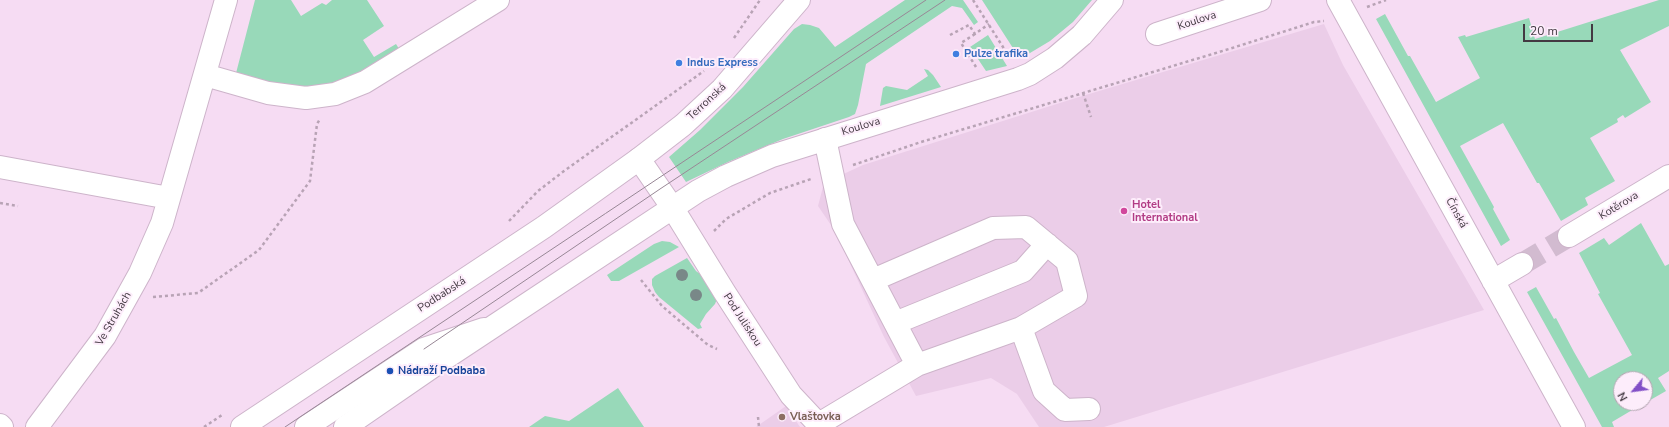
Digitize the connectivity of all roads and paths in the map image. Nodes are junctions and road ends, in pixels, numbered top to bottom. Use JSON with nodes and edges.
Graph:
{"nodes":[{"id":1,"x":226,"y":0,"type":"edge"},
{"id":2,"x":498,"y":0,"type":"edge"},
{"id":3,"x":760,"y":0,"type":"edge"},
{"id":4,"x":799,"y":0,"type":"edge"},
{"id":5,"x":973,"y":0,"type":"edge"},
{"id":6,"x":1112,"y":0,"type":"edge"},
{"id":7,"x":1260,"y":0,"type":"edge"},
{"id":8,"x":1338,"y":0,"type":"edge"},
{"id":9,"x":1386,"y":0,"type":"edge"},
{"id":10,"x":1365,"y":8,"type":"dead end"},
{"id":11,"x":1329,"y":20,"type":"dead end"},
{"id":12,"x":989,"y":24,"type":"junction"},
{"id":13,"x":975,"y":34,"type":"junction"},
{"id":14,"x":1157,"y":34,"type":"dead end"},
{"id":15,"x":950,"y":35,"type":"dead end"},
{"id":16,"x":733,"y":38,"type":"dead end"},
{"id":17,"x":1012,"y":62,"type":"dead end"},
{"id":18,"x":976,"y":67,"type":"dead end"},
{"id":19,"x":710,"y":68,"type":"dead end"},
{"id":20,"x":205,"y":75,"type":"junction"},
{"id":21,"x":1083,"y":93,"type":"junction"},
{"id":22,"x":334,"y":94,"type":"junction"},
{"id":23,"x":1091,"y":116,"type":"dead end"},
{"id":24,"x":825,"y":139,"type":"junction"},
{"id":25,"x":639,"y":159,"type":"junction"},
{"id":26,"x":0,"y":167,"type":"edge"},
{"id":27,"x":832,"y":172,"type":"junction"},
{"id":28,"x":1669,"y":176,"type":"edge"},
{"id":29,"x":169,"y":198,"type":"junction"},
{"id":30,"x":0,"y":203,"type":"edge"},
{"id":31,"x":18,"y":206,"type":"dead end"},
{"id":32,"x":672,"y":207,"type":"junction"},
{"id":33,"x":507,"y":223,"type":"dead end"},
{"id":34,"x":711,"y":236,"type":"dead end"},
{"id":35,"x":1569,"y":236,"type":"tunnel mouth"},
{"id":36,"x":1047,"y":244,"type":"junction"},
{"id":37,"x":1522,"y":264,"type":"tunnel mouth"},
{"id":38,"x":641,"y":280,"type":"dead end"},
{"id":39,"x":873,"y":280,"type":"junction"},
{"id":40,"x":1493,"y":281,"type":"junction"},
{"id":41,"x":125,"y":299,"type":"junction"},
{"id":42,"x":894,"y":323,"type":"junction"},
{"id":43,"x":494,"y":326,"type":"junction"},
{"id":44,"x":1021,"y":328,"type":"junction"},
{"id":45,"x":717,"y":349,"type":"dead end"},
{"id":46,"x":917,"y":365,"type":"junction"},
{"id":47,"x":1089,"y":409,"type":"dead end"},
{"id":48,"x":223,"y":414,"type":"dead end"},
{"id":49,"x":758,"y":417,"type":"dead end"},
{"id":50,"x":820,"y":425,"type":"edge"},
{"id":51,"x":37,"y":427,"type":"edge"},
{"id":52,"x":204,"y":427,"type":"edge"},
{"id":53,"x":242,"y":427,"type":"edge"},
{"id":54,"x":306,"y":427,"type":"edge"},
{"id":55,"x":345,"y":427,"type":"edge"},
{"id":56,"x":759,"y":427,"type":"edge"},
{"id":57,"x":1574,"y":427,"type":"edge"}],
"edges":[{"from":1,"to":20,"type":"street","name":"Ve Struhách"},
{"from":2,"to":22,"type":"street"},
{"from":3,"to":16,"type":"path"},
{"from":4,"to":25,"type":"street","name":"Terronská"},
{"from":5,"to":12,"type":"path"},
{"from":6,"to":24,"type":"street","name":"Koulova"},
{"from":7,"to":14,"type":"street","name":"Koulova"},
{"from":8,"to":40,"type":"street","name":"Čínská"},
{"from":9,"to":10,"type":"path"},
{"from":11,"to":21,"type":"path"},
{"from":12,"to":13,"type":"path"},
{"from":12,"to":17,"type":"path"},
{"from":13,"to":15,"type":"path"},
{"from":13,"to":18,"type":"path"},
{"from":19,"to":33,"type":"path"},
{"from":20,"to":22,"type":"street"},
{"from":20,"to":29,"type":"street","name":"Ve Struhách"},
{"from":21,"to":23,"type":"path"},
{"from":21,"to":27,"type":"path"},
{"from":22,"to":41,"type":"path"},
{"from":24,"to":27,"type":"street"},
{"from":24,"to":32,"type":"street","name":"Koulova"},
{"from":25,"to":32,"type":"street","name":"Pod Juliskou"},
{"from":25,"to":53,"type":"street","name":"Podbabská"},
{"from":26,"to":29,"type":"street"},
{"from":27,"to":34,"type":"path"},
{"from":27,"to":39,"type":"street"},
{"from":28,"to":35,"type":"street","name":"Kotěrova"},
{"from":29,"to":41,"type":"street","name":"Ve Struhách"},
{"from":30,"to":31,"type":"path"},
{"from":32,"to":43,"type":"street"},
{"from":32,"to":50,"type":"street","name":"Pod Juliskou"},
{"from":36,"to":39,"type":"street"},
{"from":36,"to":42,"type":"street"},
{"from":36,"to":44,"type":"street"},
{"from":37,"to":40,"type":"street"},
{"from":38,"to":45,"type":"path"},
{"from":39,"to":42,"type":"street"},
{"from":40,"to":57,"type":"street","name":"Čínská"},
{"from":41,"to":51,"type":"street","name":"Ve Struhách"},
{"from":42,"to":46,"type":"street"},
{"from":43,"to":54,"type":"street"},
{"from":43,"to":55,"type":"street"},
{"from":44,"to":46,"type":"street"},
{"from":44,"to":47,"type":"street"},
{"from":46,"to":50,"type":"street"},
{"from":48,"to":52,"type":"path"},
{"from":49,"to":56,"type":"path"}]}
